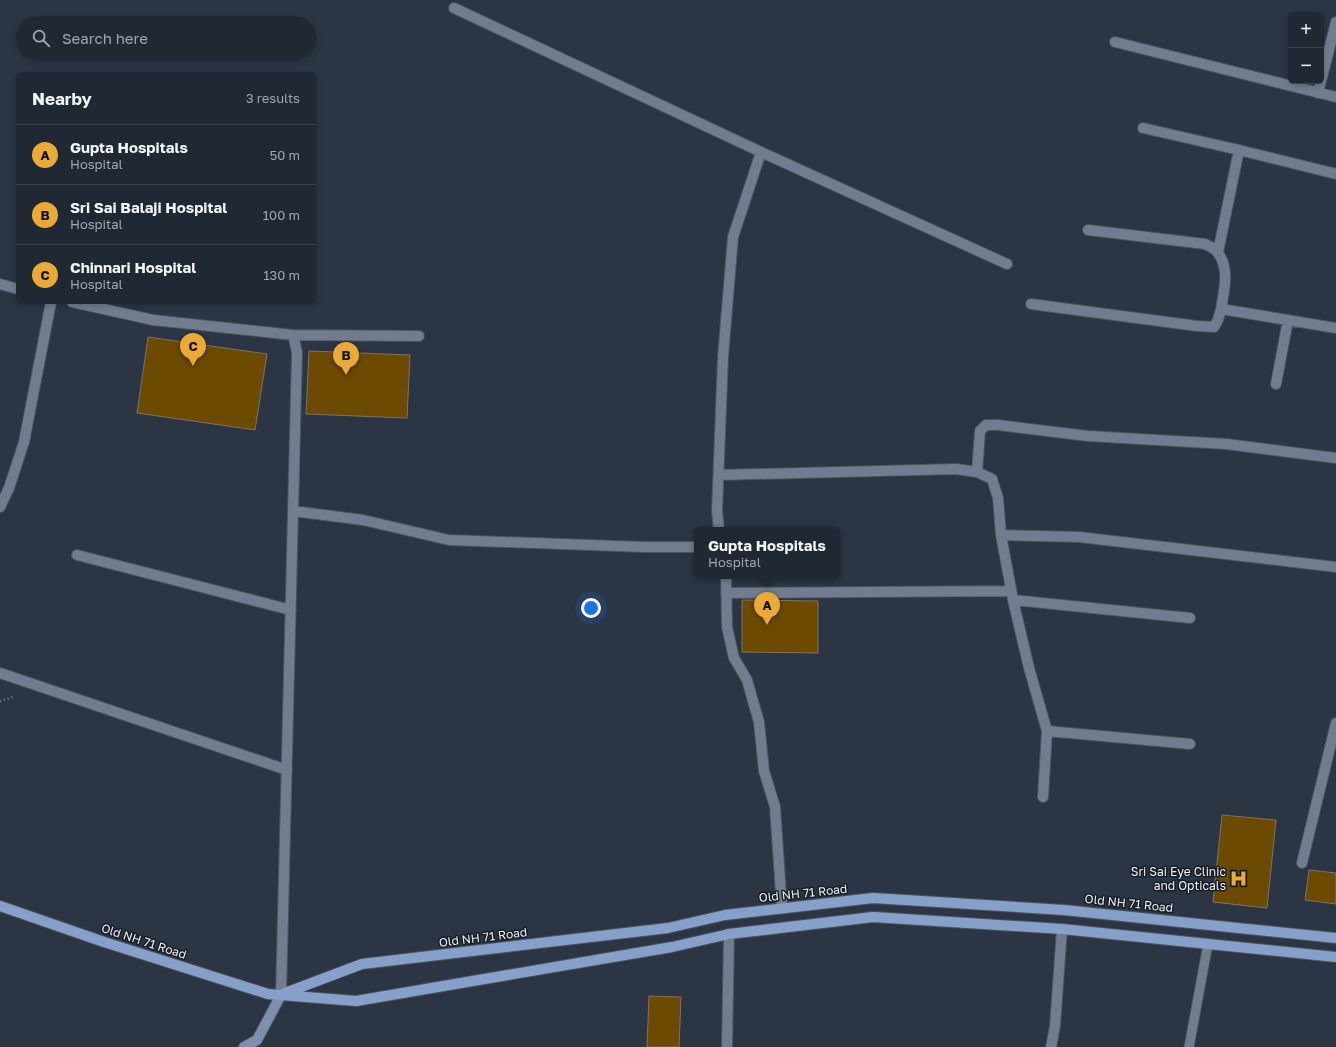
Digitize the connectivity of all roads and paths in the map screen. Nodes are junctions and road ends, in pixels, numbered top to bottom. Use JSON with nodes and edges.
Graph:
{"nodes":[{"id":1,"x":454,"y":8,"type":"dead end"},
{"id":2,"x":1336,"y":22,"type":"edge"},
{"id":3,"x":1115,"y":42,"type":"dead end"},
{"id":4,"x":1318,"y":93,"type":"junction"},
{"id":5,"x":1336,"y":98,"type":"edge"},
{"id":6,"x":1143,"y":128,"type":"dead end"},
{"id":7,"x":1239,"y":150,"type":"junction"},
{"id":8,"x":761,"y":152,"type":"junction"},
{"id":9,"x":1336,"y":174,"type":"edge"},
{"id":10,"x":1088,"y":230,"type":"dead end"},
{"id":11,"x":1218,"y":252,"type":"junction"},
{"id":12,"x":1008,"y":264,"type":"dead end"},
{"id":13,"x":0,"y":284,"type":"edge"},
{"id":14,"x":16,"y":288,"type":"edge"},
{"id":15,"x":51,"y":304,"type":"edge"},
{"id":16,"x":81,"y":304,"type":"edge"},
{"id":17,"x":1031,"y":304,"type":"dead end"},
{"id":18,"x":1221,"y":309,"type":"junction"},
{"id":19,"x":1288,"y":320,"type":"junction"},
{"id":20,"x":1336,"y":328,"type":"edge"},
{"id":21,"x":293,"y":335,"type":"junction"},
{"id":22,"x":419,"y":336,"type":"dead end"},
{"id":23,"x":1276,"y":384,"type":"dead end"},
{"id":24,"x":1336,"y":458,"type":"edge"},
{"id":25,"x":977,"y":472,"type":"junction"},
{"id":26,"x":719,"y":475,"type":"junction"},
{"id":27,"x":0,"y":507,"type":"edge"},
{"id":28,"x":293,"y":511,"type":"junction"},
{"id":29,"x":719,"y":527,"type":"edge"},
{"id":30,"x":1001,"y":535,"type":"junction"},
{"id":31,"x":694,"y":547,"type":"edge"},
{"id":32,"x":77,"y":555,"type":"dead end"},
{"id":33,"x":1336,"y":567,"type":"edge"},
{"id":34,"x":726,"y":579,"type":"edge"},
{"id":35,"x":726,"y":593,"type":"junction"},
{"id":36,"x":1012,"y":596,"type":"junction"},
{"id":37,"x":291,"y":610,"type":"junction"},
{"id":38,"x":1190,"y":618,"type":"dead end"},
{"id":39,"x":0,"y":673,"type":"edge"},
{"id":40,"x":1336,"y":723,"type":"edge"},
{"id":41,"x":1047,"y":731,"type":"junction"},
{"id":42,"x":1190,"y":744,"type":"dead end"},
{"id":43,"x":287,"y":770,"type":"junction"},
{"id":44,"x":1043,"y":797,"type":"dead end"},
{"id":45,"x":1302,"y":863,"type":"dead end"},
{"id":46,"x":0,"y":906,"type":"edge"},
{"id":47,"x":782,"y":908,"type":"junction"},
{"id":48,"x":1062,"y":929,"type":"junction"},
{"id":49,"x":729,"y":934,"type":"junction"},
{"id":50,"x":1336,"y":938,"type":"edge"},
{"id":51,"x":1208,"y":944,"type":"junction"},
{"id":52,"x":1336,"y":957,"type":"edge"},
{"id":53,"x":281,"y":995,"type":"junction"},
{"id":54,"x":244,"y":1047,"type":"edge"},
{"id":55,"x":727,"y":1047,"type":"edge"},
{"id":56,"x":1051,"y":1047,"type":"edge"},
{"id":57,"x":1189,"y":1047,"type":"edge"}],
"edges":[{"from":1,"to":8,"type":"street"},
{"from":2,"to":4,"type":"street"},
{"from":3,"to":4,"type":"street"},
{"from":4,"to":5,"type":"street"},
{"from":6,"to":7,"type":"street"},
{"from":7,"to":9,"type":"street"},
{"from":7,"to":11,"type":"street"},
{"from":8,"to":12,"type":"street"},
{"from":8,"to":26,"type":"street"},
{"from":10,"to":11,"type":"street"},
{"from":11,"to":18,"type":"street"},
{"from":13,"to":14,"type":"street"},
{"from":15,"to":27,"type":"street"},
{"from":16,"to":21,"type":"street"},
{"from":17,"to":18,"type":"street"},
{"from":18,"to":19,"type":"street"},
{"from":19,"to":20,"type":"street"},
{"from":19,"to":23,"type":"street"},
{"from":21,"to":22,"type":"street"},
{"from":21,"to":28,"type":"street"},
{"from":24,"to":25,"type":"street"},
{"from":25,"to":26,"type":"street"},
{"from":25,"to":30,"type":"street"},
{"from":26,"to":29,"type":"street"},
{"from":28,"to":31,"type":"street"},
{"from":28,"to":37,"type":"street"},
{"from":30,"to":33,"type":"street"},
{"from":30,"to":36,"type":"street"},
{"from":32,"to":37,"type":"street"},
{"from":34,"to":35,"type":"street"},
{"from":35,"to":36,"type":"street"},
{"from":35,"to":47,"type":"street"},
{"from":36,"to":38,"type":"street"},
{"from":36,"to":41,"type":"street"},
{"from":37,"to":43,"type":"street"},
{"from":39,"to":43,"type":"street"},
{"from":40,"to":45,"type":"street"},
{"from":41,"to":42,"type":"street"},
{"from":41,"to":44,"type":"street"},
{"from":43,"to":53,"type":"street"},
{"from":46,"to":53,"type":"main road","name":"Old NH 71 Road"},
{"from":47,"to":50,"type":"main road","name":"Old NH 71 Road"},
{"from":47,"to":53,"type":"main road","name":"Old NH 71 Road"},
{"from":48,"to":49,"type":"main road","name":"Old NH 71 Road"},
{"from":48,"to":51,"type":"main road","name":"Old NH 71 Road"},
{"from":48,"to":56,"type":"street"},
{"from":49,"to":53,"type":"main road","name":"Old NH 71 Road"},
{"from":49,"to":55,"type":"street"},
{"from":51,"to":52,"type":"main road","name":"Old NH 71 Road"},
{"from":51,"to":57,"type":"lane"},
{"from":53,"to":54,"type":"main road"}]}
